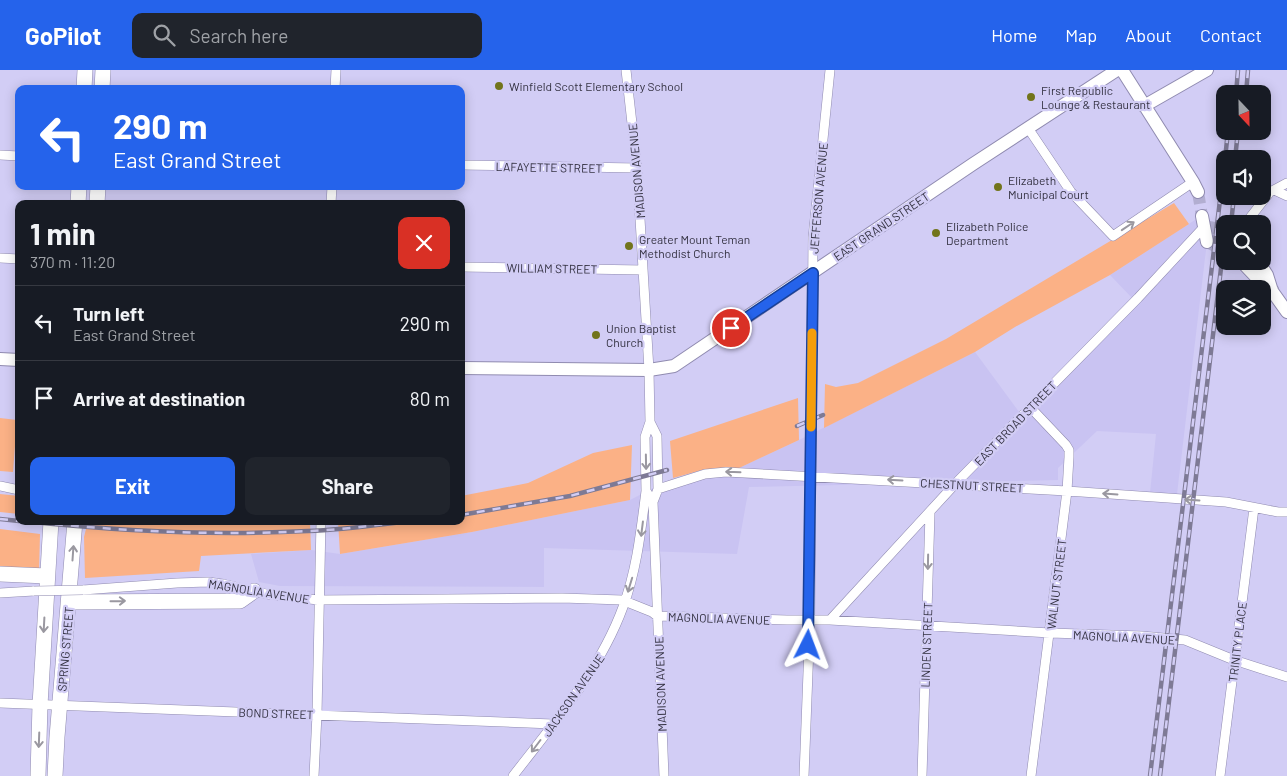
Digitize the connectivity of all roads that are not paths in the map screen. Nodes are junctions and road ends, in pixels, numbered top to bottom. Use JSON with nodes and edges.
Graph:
{"nodes":[{"id":1,"x":85,"y":70,"type":"edge"},
{"id":2,"x":103,"y":70,"type":"edge"},
{"id":3,"x":336,"y":70,"type":"edge"},
{"id":4,"x":626,"y":70,"type":"edge"},
{"id":5,"x":830,"y":70,"type":"edge"},
{"id":6,"x":1117,"y":70,"type":"edge"},
{"id":7,"x":1122,"y":70,"type":"edge"},
{"id":8,"x":1207,"y":70,"type":"edge"},
{"id":9,"x":84,"y":85,"type":"edge"},
{"id":10,"x":102,"y":85,"type":"edge"},
{"id":11,"x":335,"y":85,"type":"edge"},
{"id":12,"x":1144,"y":106,"type":"junction"},
{"id":13,"x":1028,"y":128,"type":"junction"},
{"id":14,"x":0,"y":156,"type":"edge"},
{"id":15,"x":15,"y":156,"type":"edge"},
{"id":16,"x":465,"y":165,"type":"edge"},
{"id":17,"x":637,"y":168,"type":"junction"},
{"id":18,"x":1287,"y":183,"type":"edge"},
{"id":19,"x":1196,"y":187,"type":"joint"},
{"id":20,"x":1274,"y":190,"type":"junction"},
{"id":21,"x":1287,"y":196,"type":"edge"},
{"id":22,"x":1252,"y":215,"type":"edge"},
{"id":23,"x":1205,"y":224,"type":"joint"},
{"id":24,"x":1207,"y":242,"type":"dead end"},
{"id":25,"x":0,"y":258,"type":"edge"},
{"id":26,"x":15,"y":258,"type":"edge"},
{"id":27,"x":465,"y":266,"type":"edge"},
{"id":28,"x":643,"y":270,"type":"junction"},
{"id":29,"x":1250,"y":270,"type":"edge"},
{"id":30,"x":1264,"y":270,"type":"edge"},
{"id":31,"x":813,"y":273,"type":"junction"},
{"id":32,"x":1272,"y":291,"type":"junction"},
{"id":33,"x":1287,"y":312,"type":"edge"},
{"id":34,"x":0,"y":359,"type":"edge"},
{"id":35,"x":15,"y":360,"type":"edge"},
{"id":36,"x":465,"y":368,"type":"edge"},
{"id":37,"x":649,"y":370,"type":"junction"},
{"id":38,"x":1030,"y":407,"type":"junction"},
{"id":39,"x":650,"y":422,"type":"junction"},
{"id":40,"x":810,"y":476,"type":"junction"},
{"id":41,"x":956,"y":484,"type":"junction"},
{"id":42,"x":0,"y":486,"type":"edge"},
{"id":43,"x":15,"y":489,"type":"edge"},
{"id":44,"x":658,"y":489,"type":"junction"},
{"id":45,"x":646,"y":490,"type":"junction"},
{"id":46,"x":1067,"y":491,"type":"junction"},
{"id":47,"x":653,"y":502,"type":"junction"},
{"id":48,"x":1254,"y":508,"type":"junction"},
{"id":49,"x":1287,"y":512,"type":"edge"},
{"id":50,"x":930,"y":513,"type":"junction"},
{"id":51,"x":50,"y":525,"type":"edge"},
{"id":52,"x":75,"y":525,"type":"edge"},
{"id":53,"x":321,"y":525,"type":"edge"},
{"id":54,"x":0,"y":574,"type":"edge"},
{"id":55,"x":47,"y":576,"type":"junction"},
{"id":56,"x":254,"y":590,"type":"junction"},
{"id":57,"x":0,"y":593,"type":"edge"},
{"id":58,"x":318,"y":600,"type":"junction"},
{"id":59,"x":625,"y":601,"type":"junction"},
{"id":60,"x":69,"y":602,"type":"junction"},
{"id":61,"x":657,"y":616,"type":"junction"},
{"id":62,"x":810,"y":620,"type":"junction"},
{"id":63,"x":830,"y":620,"type":"junction"},
{"id":64,"x":927,"y":627,"type":"junction"},
{"id":65,"x":1050,"y":633,"type":"junction"},
{"id":66,"x":1234,"y":660,"type":"junction"},
{"id":67,"x":1287,"y":677,"type":"edge"},
{"id":68,"x":0,"y":703,"type":"edge"},
{"id":69,"x":40,"y":705,"type":"junction"},
{"id":70,"x":60,"y":706,"type":"junction"},
{"id":71,"x":317,"y":714,"type":"junction"},
{"id":72,"x":553,"y":724,"type":"junction"},
{"id":73,"x":520,"y":772,"type":"edge"},
{"id":74,"x":38,"y":776,"type":"edge"},
{"id":75,"x":55,"y":776,"type":"edge"},
{"id":76,"x":314,"y":776,"type":"edge"},
{"id":77,"x":514,"y":776,"type":"edge"},
{"id":78,"x":664,"y":776,"type":"edge"},
{"id":79,"x":804,"y":776,"type":"edge"},
{"id":80,"x":922,"y":776,"type":"edge"},
{"id":81,"x":1031,"y":776,"type":"edge"},
{"id":82,"x":1220,"y":776,"type":"edge"}],
"edges":[{"from":1,"to":9,"type":"highway"},
{"from":2,"to":10,"type":"highway"},
{"from":3,"to":11,"type":"street"},
{"from":4,"to":17,"type":"street","name":"MADISON AVENUE"},
{"from":5,"to":31,"type":"street","name":"JEFFERSON AVENUE"},
{"from":6,"to":13,"type":"street","name":"EAST GRAND STREET"},
{"from":7,"to":12,"type":"street"},
{"from":8,"to":12,"type":"street"},
{"from":12,"to":19,"type":"street"},
{"from":13,"to":19,"type":"street","one_way":true},
{"from":13,"to":31,"type":"street","name":"EAST GRAND STREET"},
{"from":14,"to":15,"type":"street"},
{"from":16,"to":17,"type":"street","name":"LAFAYETTE STREET"},
{"from":17,"to":28,"type":"street","name":"MADISON AVENUE"},
{"from":18,"to":20,"type":"street"},
{"from":20,"to":21,"type":"street"},
{"from":20,"to":22,"type":"street"},
{"from":23,"to":24,"type":"street"},
{"from":23,"to":38,"type":"street","name":"EAST BROAD STREET"},
{"from":25,"to":26,"type":"street"},
{"from":27,"to":28,"type":"street","name":"WILLIAM STREET"},
{"from":28,"to":37,"type":"street","name":"MADISON AVENUE"},
{"from":29,"to":32,"type":"street"},
{"from":30,"to":32,"type":"street"},
{"from":31,"to":37,"type":"street","name":"EAST GRAND STREET"},
{"from":31,"to":40,"type":"street","name":"JEFFERSON AVENUE"},
{"from":32,"to":33,"type":"street"},
{"from":34,"to":35,"type":"street"},
{"from":36,"to":37,"type":"street","name":"EAST GRAND STREET"},
{"from":37,"to":39,"type":"street","name":"MADISON AVENUE"},
{"from":38,"to":41,"type":"street","name":"EAST BROAD STREET"},
{"from":38,"to":46,"type":"street","name":"WALNUT STREET"},
{"from":39,"to":44,"type":"street","name":"MADISON AVENUE"},
{"from":39,"to":45,"type":"street","name":"MADISON AVENUE","one_way":true},
{"from":41,"to":40,"type":"street","name":"CHESTNUT STREET","one_way":true},
{"from":40,"to":44,"type":"street","name":"CHESTNUT STREET","one_way":true},
{"from":40,"to":62,"type":"street","name":"JEFFERSON AVENUE"},
{"from":41,"to":46,"type":"street","name":"CHESTNUT STREET"},
{"from":41,"to":50,"type":"street","name":"EAST BROAD STREET"},
{"from":42,"to":43,"type":"street"},
{"from":44,"to":47,"type":"street","name":"MADISON AVENUE"},
{"from":45,"to":47,"type":"street","name":"MADISON AVENUE"},
{"from":45,"to":59,"type":"street","name":"JACKSON AVENUE","one_way":true},
{"from":48,"to":46,"type":"street","name":"CHESTNUT STREET","one_way":true},
{"from":46,"to":65,"type":"street","name":"WALNUT STREET"},
{"from":47,"to":61,"type":"street","name":"MADISON AVENUE"},
{"from":48,"to":49,"type":"street","name":"CHESTNUT STREET"},
{"from":48,"to":66,"type":"street","name":"TRINITY PLACE"},
{"from":50,"to":63,"type":"street","name":"EAST BROAD STREET"},
{"from":50,"to":64,"type":"street","name":"LINDEN STREET","one_way":true},
{"from":51,"to":55,"type":"highway","name":"SPRING STREET"},
{"from":60,"to":52,"type":"highway","name":"SPRING STREET","one_way":true},
{"from":53,"to":58,"type":"street"},
{"from":54,"to":55,"type":"highway"},
{"from":55,"to":69,"type":"highway","name":"SPRING STREET","one_way":true},
{"from":56,"to":57,"type":"street","name":"MAGNOLIA AVENUE","bridge":true},
{"from":56,"to":58,"type":"street","name":"MAGNOLIA AVENUE"},
{"from":60,"to":56,"type":"highway","one_way":true},
{"from":58,"to":59,"type":"street","name":"MAGNOLIA AVENUE"},
{"from":58,"to":71,"type":"street"},
{"from":59,"to":61,"type":"street","name":"MAGNOLIA AVENUE"},
{"from":59,"to":72,"type":"street","name":"JACKSON AVENUE"},
{"from":60,"to":70,"type":"highway","name":"SPRING STREET"},
{"from":61,"to":62,"type":"street","name":"MAGNOLIA AVENUE"},
{"from":61,"to":78,"type":"street","name":"MADISON AVENUE"},
{"from":62,"to":63,"type":"street","name":"MAGNOLIA AVENUE"},
{"from":62,"to":79,"type":"street","name":"JEFFERSON AVENUE"},
{"from":63,"to":64,"type":"street","name":"MAGNOLIA AVENUE"},
{"from":64,"to":65,"type":"street","name":"MAGNOLIA AVENUE"},
{"from":64,"to":80,"type":"street","name":"LINDEN STREET"},
{"from":65,"to":66,"type":"street","name":"MAGNOLIA AVENUE"},
{"from":65,"to":81,"type":"street","name":"WALNUT STREET"},
{"from":66,"to":67,"type":"street","name":"MAGNOLIA AVENUE"},
{"from":66,"to":82,"type":"street","name":"TRINITY PLACE"},
{"from":68,"to":69,"type":"street","name":"BOND STREET"},
{"from":69,"to":70,"type":"street","name":"BOND STREET"},
{"from":69,"to":74,"type":"highway","name":"SPRING STREET","one_way":true},
{"from":70,"to":71,"type":"street","name":"BOND STREET"},
{"from":70,"to":75,"type":"highway","name":"SPRING STREET"},
{"from":71,"to":72,"type":"street","name":"BOND STREET"},
{"from":71,"to":76,"type":"street"},
{"from":72,"to":73,"type":"street","name":"JACKSON AVENUE","one_way":true},
{"from":73,"to":77,"type":"street","name":"JACKSON AVENUE"}]}
